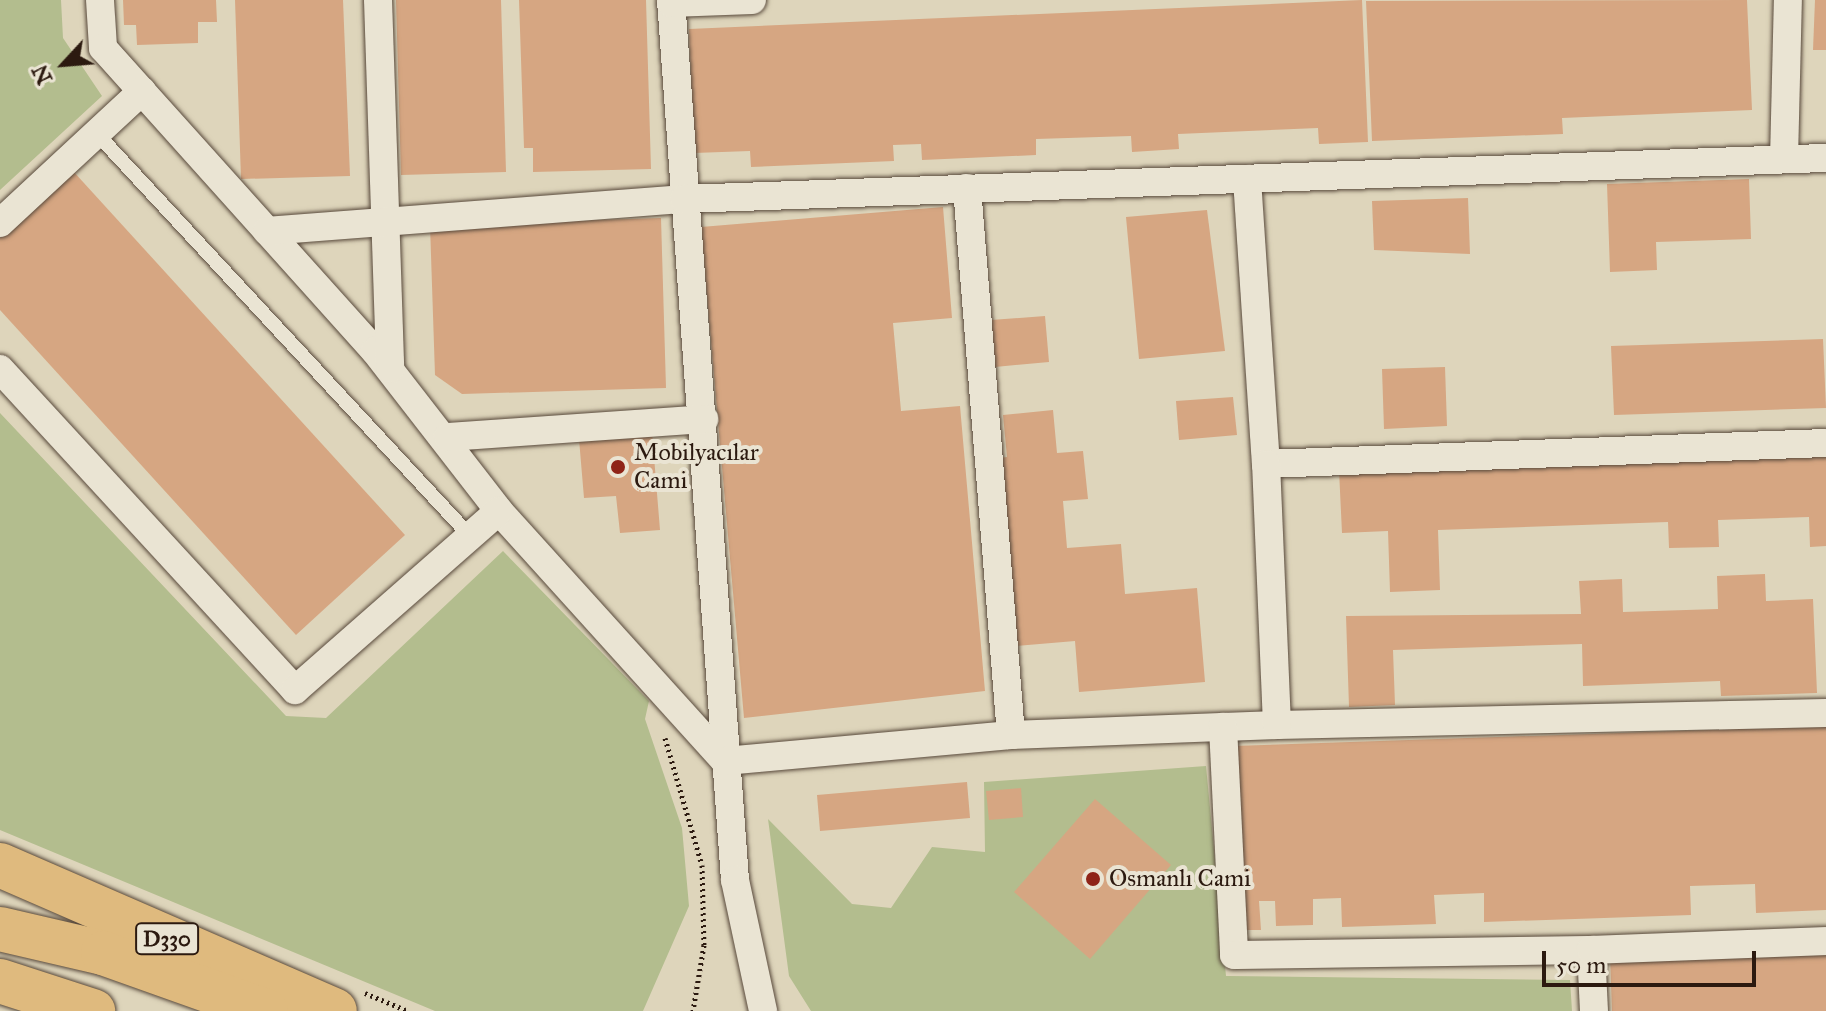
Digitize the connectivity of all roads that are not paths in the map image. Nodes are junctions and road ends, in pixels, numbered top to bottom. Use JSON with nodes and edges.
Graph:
{"nodes":[{"id":1,"x":100,"y":0,"type":"edge"},
{"id":2,"x":378,"y":0,"type":"edge"},
{"id":3,"x":752,"y":0,"type":"edge"},
{"id":4,"x":1788,"y":0,"type":"edge"},
{"id":5,"x":671,"y":1,"type":"edge"},
{"id":6,"x":142,"y":91,"type":"junction"},
{"id":7,"x":99,"y":136,"type":"junction"},
{"id":8,"x":1826,"y":158,"type":"edge"},
{"id":9,"x":1784,"y":159,"type":"junction"},
{"id":10,"x":1247,"y":179,"type":"junction"},
{"id":11,"x":967,"y":188,"type":"junction"},
{"id":12,"x":684,"y":199,"type":"junction"},
{"id":13,"x":388,"y":221,"type":"junction"},
{"id":14,"x":0,"y":223,"type":"edge"},
{"id":15,"x":267,"y":231,"type":"junction"},
{"id":16,"x":0,"y":369,"type":"edge"},
{"id":17,"x":390,"y":369,"type":"junction"},
{"id":18,"x":704,"y":419,"type":"junction"},
{"id":19,"x":448,"y":437,"type":"junction"},
{"id":20,"x":1826,"y":443,"type":"edge"},
{"id":21,"x":1266,"y":464,"type":"junction"},
{"id":22,"x":499,"y":511,"type":"junction"},
{"id":23,"x":471,"y":537,"type":"junction"},
{"id":24,"x":1826,"y":713,"type":"edge"},
{"id":25,"x":1277,"y":725,"type":"junction"},
{"id":26,"x":1223,"y":727,"type":"junction"},
{"id":27,"x":1011,"y":735,"type":"junction"},
{"id":28,"x":725,"y":761,"type":"junction"},
{"id":29,"x":0,"y":865,"type":"edge"},
{"id":30,"x":0,"y":929,"type":"edge"},
{"id":31,"x":1826,"y":941,"type":"edge"},
{"id":32,"x":1591,"y":950,"type":"junction"},
{"id":33,"x":0,"y":981,"type":"edge"},
{"id":34,"x":93,"y":1011,"type":"edge"},
{"id":35,"x":266,"y":1011,"type":"edge"},
{"id":36,"x":335,"y":1011,"type":"edge"},
{"id":37,"x":763,"y":1011,"type":"edge"},
{"id":38,"x":1594,"y":1011,"type":"edge"}],
"edges":[{"from":1,"to":6,"type":"street"},
{"from":2,"to":13,"type":"street"},
{"from":3,"to":5,"type":"street"},
{"from":4,"to":9,"type":"street"},
{"from":5,"to":12,"type":"street"},
{"from":6,"to":7,"type":"street"},
{"from":6,"to":15,"type":"street"},
{"from":7,"to":14,"type":"street"},
{"from":7,"to":23,"type":"lane"},
{"from":8,"to":9,"type":"street"},
{"from":9,"to":10,"type":"street"},
{"from":10,"to":11,"type":"street"},
{"from":10,"to":21,"type":"street"},
{"from":11,"to":12,"type":"street"},
{"from":11,"to":27,"type":"street"},
{"from":12,"to":13,"type":"street"},
{"from":12,"to":18,"type":"street"},
{"from":13,"to":15,"type":"street"},
{"from":13,"to":17,"type":"street"},
{"from":15,"to":17,"type":"street"},
{"from":16,"to":23,"type":"street"},
{"from":17,"to":19,"type":"street"},
{"from":18,"to":19,"type":"street"},
{"from":18,"to":28,"type":"street"},
{"from":19,"to":22,"type":"street"},
{"from":20,"to":21,"type":"street"},
{"from":21,"to":25,"type":"street"},
{"from":22,"to":23,"type":"street"},
{"from":22,"to":28,"type":"street"},
{"from":24,"to":25,"type":"street"},
{"from":25,"to":26,"type":"street"},
{"from":26,"to":27,"type":"street"},
{"from":26,"to":32,"type":"street"},
{"from":27,"to":28,"type":"street"},
{"from":28,"to":37,"type":"street"},
{"from":29,"to":36,"type":"highway","number":"D330"},
{"from":30,"to":35,"type":"highway"},
{"from":31,"to":32,"type":"street"},
{"from":32,"to":38,"type":"street"},
{"from":33,"to":34,"type":"highway"}]}
